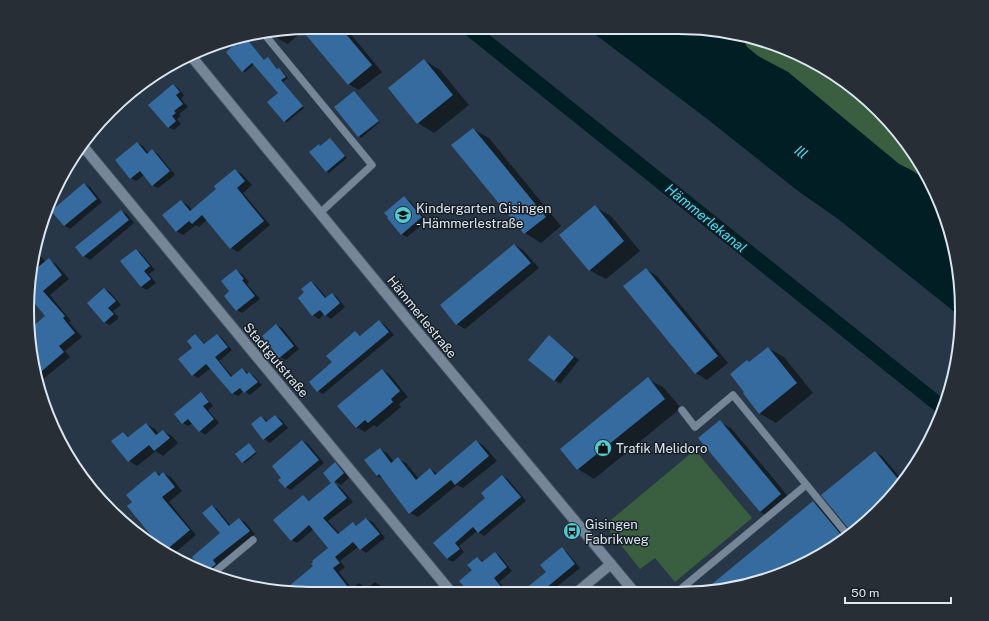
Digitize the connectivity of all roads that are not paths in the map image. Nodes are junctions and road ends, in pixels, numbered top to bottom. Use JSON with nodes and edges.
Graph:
{"nodes":[{"id":1,"x":268,"y":37,"type":"edge"},
{"id":2,"x":194,"y":60,"type":"edge"},
{"id":3,"x":86,"y":150,"type":"edge"},
{"id":4,"x":320,"y":213,"type":"junction"},
{"id":5,"x":682,"y":410,"type":"dead end"},
{"id":6,"x":806,"y":485,"type":"junction"},
{"id":7,"x":845,"y":532,"type":"edge"},
{"id":8,"x":253,"y":540,"type":"dead end"},
{"id":9,"x":610,"y":564,"type":"junction"},
{"id":10,"x":217,"y":570,"type":"edge"},
{"id":11,"x":447,"y":587,"type":"edge"},
{"id":12,"x":583,"y":587,"type":"edge"},
{"id":13,"x":630,"y":587,"type":"edge"},
{"id":14,"x":684,"y":587,"type":"edge"}],
"edges":[{"from":1,"to":4,"type":"lane"},
{"from":2,"to":4,"type":"street","name":"Hämmerlestraße"},
{"from":3,"to":11,"type":"street","name":"Stadtgutstraße"},
{"from":4,"to":9,"type":"street","name":"Hämmerlestraße"},
{"from":5,"to":6,"type":"lane"},
{"from":6,"to":7,"type":"lane"},
{"from":6,"to":14,"type":"lane"},
{"from":8,"to":10,"type":"lane"},
{"from":9,"to":12,"type":"street"},
{"from":9,"to":13,"type":"street","name":"Hämmerlestraße"}]}
